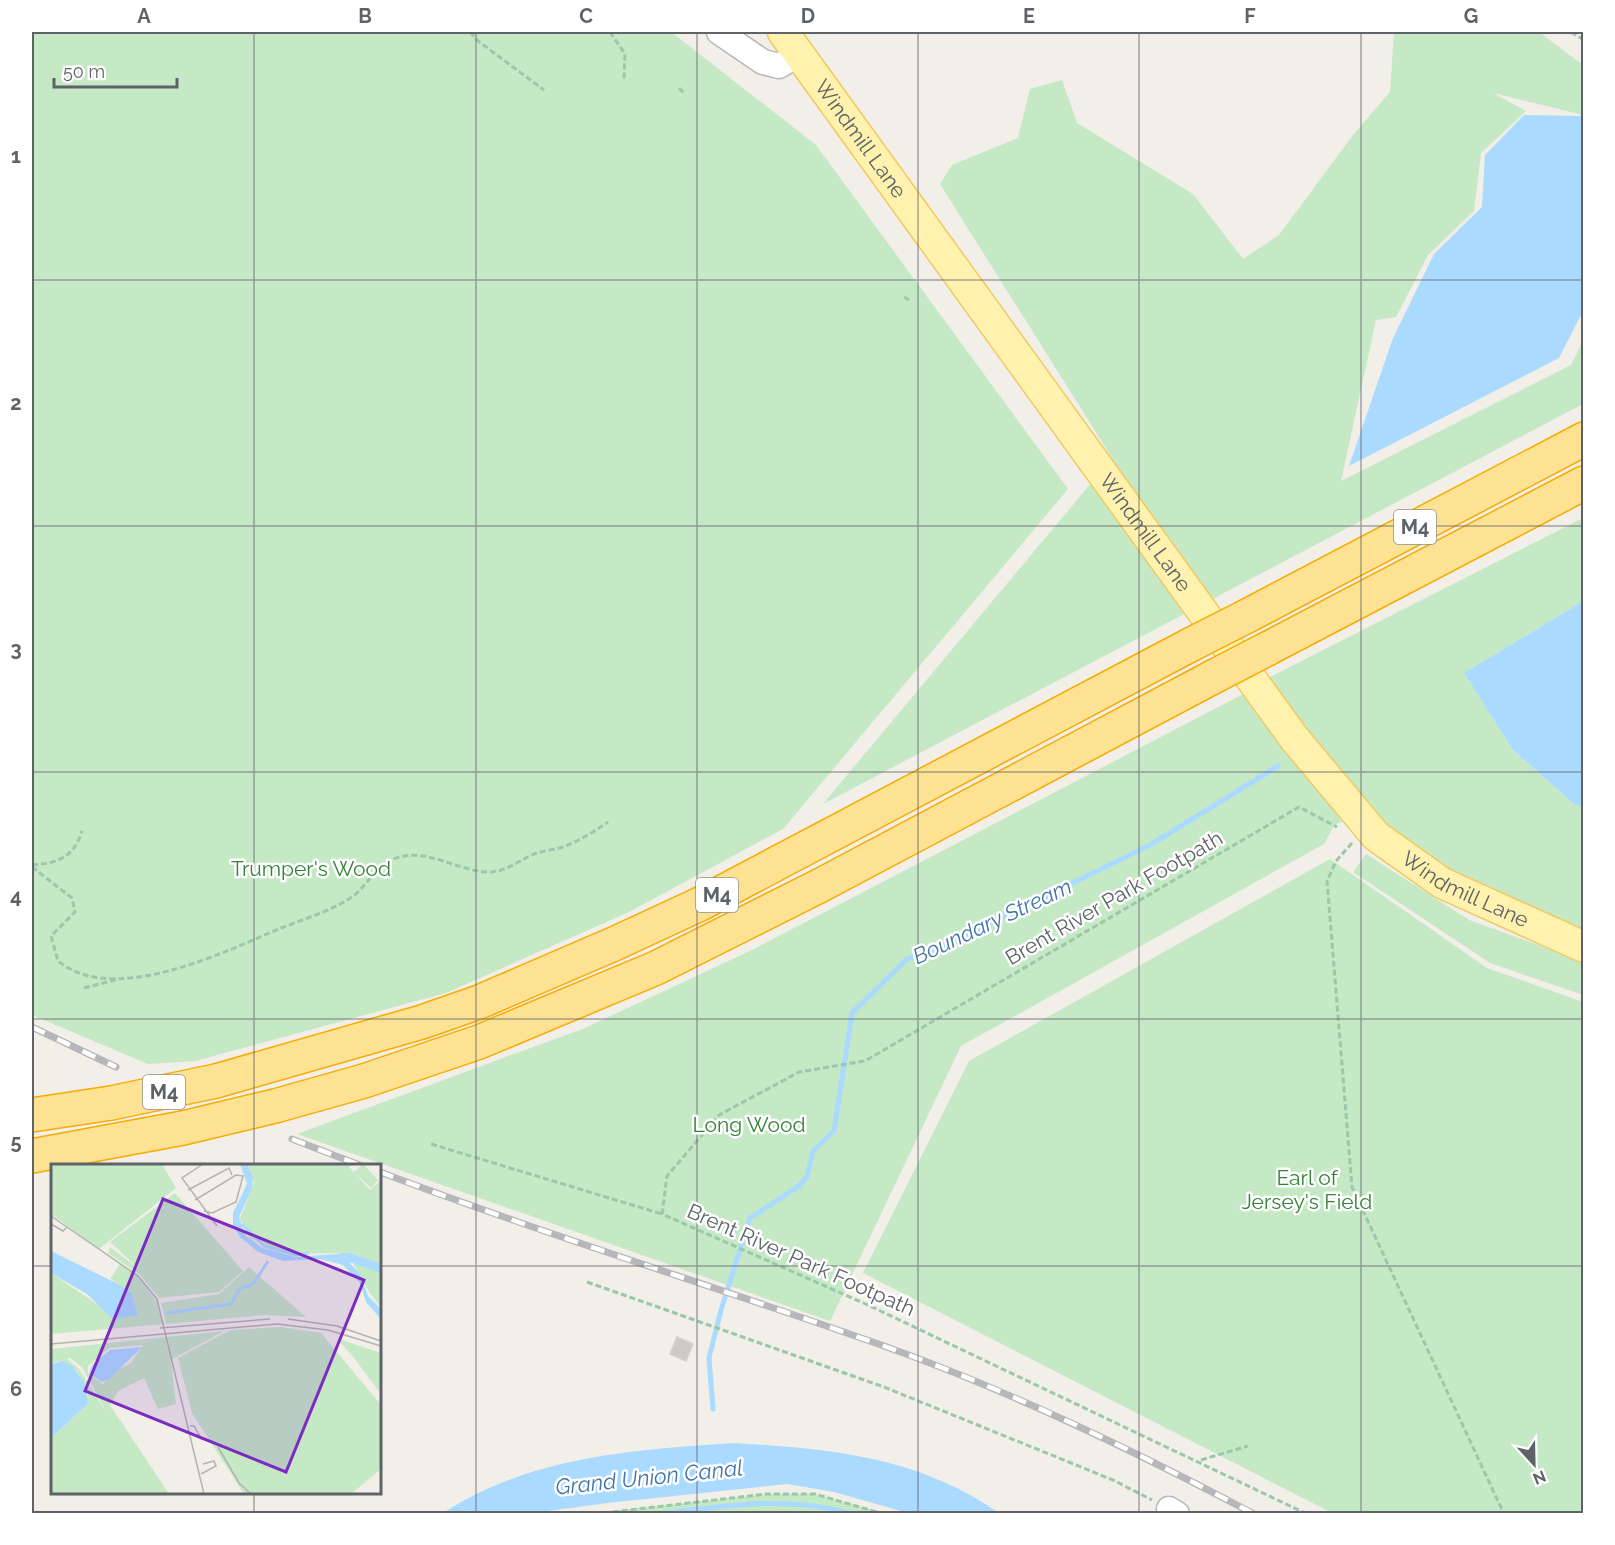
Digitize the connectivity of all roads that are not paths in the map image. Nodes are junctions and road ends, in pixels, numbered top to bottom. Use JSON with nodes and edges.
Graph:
{"nodes":[{"id":1,"x":718,"y":32,"type":"edge"},
{"id":2,"x":791,"y":43,"type":"edge"},
{"id":3,"x":1584,"y":439,"type":"edge"},
{"id":4,"x":1584,"y":483,"type":"edge"},
{"id":5,"x":1584,"y":947,"type":"edge"},
{"id":6,"x":32,"y":1115,"type":"edge"},
{"id":7,"x":32,"y":1156,"type":"edge"}],
"edges":[{"from":1,"to":2,"type":"lane"},
{"from":2,"to":5,"type":"main road","name":"Windmill Lane"},
{"from":3,"to":6,"type":"highway","number":"M4","bridge":true},
{"from":4,"to":7,"type":"highway","number":"M4","bridge":true}]}
